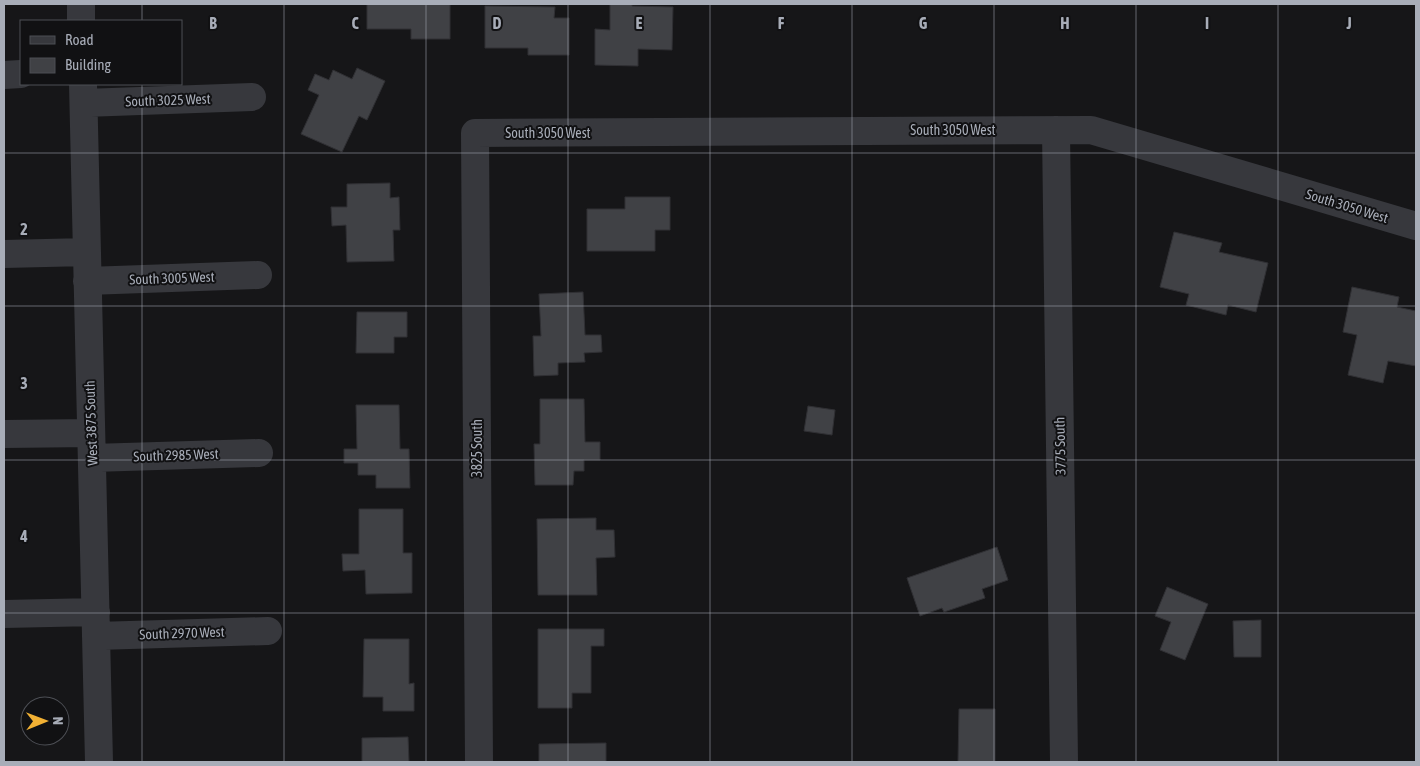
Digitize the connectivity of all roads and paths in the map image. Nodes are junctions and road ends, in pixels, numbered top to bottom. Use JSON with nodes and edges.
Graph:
{"nodes":[{"id":1,"x":81,"y":4,"type":"edge"},
{"id":2,"x":81,"y":20,"type":"edge"},
{"id":3,"x":20,"y":74,"type":"edge"},
{"id":4,"x":4,"y":75,"type":"edge"},
{"id":5,"x":83,"y":93,"type":"edge"},
{"id":6,"x":252,"y":96,"type":"dead end"},
{"id":7,"x":1056,"y":130,"type":"junction"},
{"id":8,"x":475,"y":133,"type":"joint"},
{"id":9,"x":1416,"y":226,"type":"edge"},
{"id":10,"x":87,"y":252,"type":"junction"},
{"id":11,"x":4,"y":254,"type":"edge"},
{"id":12,"x":258,"y":275,"type":"dead end"},
{"id":13,"x":87,"y":282,"type":"junction"},
{"id":14,"x":4,"y":434,"type":"edge"},
{"id":15,"x":92,"y":445,"type":"junction"},
{"id":16,"x":259,"y":453,"type":"dead end"},
{"id":17,"x":4,"y":614,"type":"edge"},
{"id":18,"x":96,"y":624,"type":"junction"},
{"id":19,"x":268,"y":631,"type":"dead end"},
{"id":20,"x":99,"y":762,"type":"edge"},
{"id":21,"x":479,"y":762,"type":"edge"},
{"id":22,"x":1064,"y":762,"type":"edge"}],
"edges":[{"from":1,"to":2,"type":"street"},
{"from":3,"to":4,"type":"street"},
{"from":5,"to":6,"type":"street","name":"South 3025 West"},
{"from":5,"to":10,"type":"street","name":"West 3875 South"},
{"from":7,"to":8,"type":"street","name":"South 3050 West"},
{"from":7,"to":9,"type":"street","name":"South 3050 West"},
{"from":7,"to":22,"type":"street","name":"3775 South"},
{"from":8,"to":21,"type":"street","name":"3825 South"},
{"from":10,"to":11,"type":"street"},
{"from":10,"to":13,"type":"street","name":"West 3875 South"},
{"from":12,"to":13,"type":"street","name":"South 3005 West"},
{"from":13,"to":15,"type":"street","name":"West 3875 South"},
{"from":14,"to":15,"type":"street","name":"South 2985 West"},
{"from":15,"to":16,"type":"street","name":"South 2985 West"},
{"from":15,"to":18,"type":"street","name":"West 3875 South"},
{"from":17,"to":18,"type":"street","name":"South 2970 West"},
{"from":18,"to":19,"type":"street","name":"South 2970 West"},
{"from":18,"to":20,"type":"street","name":"West 3875 South"}]}
